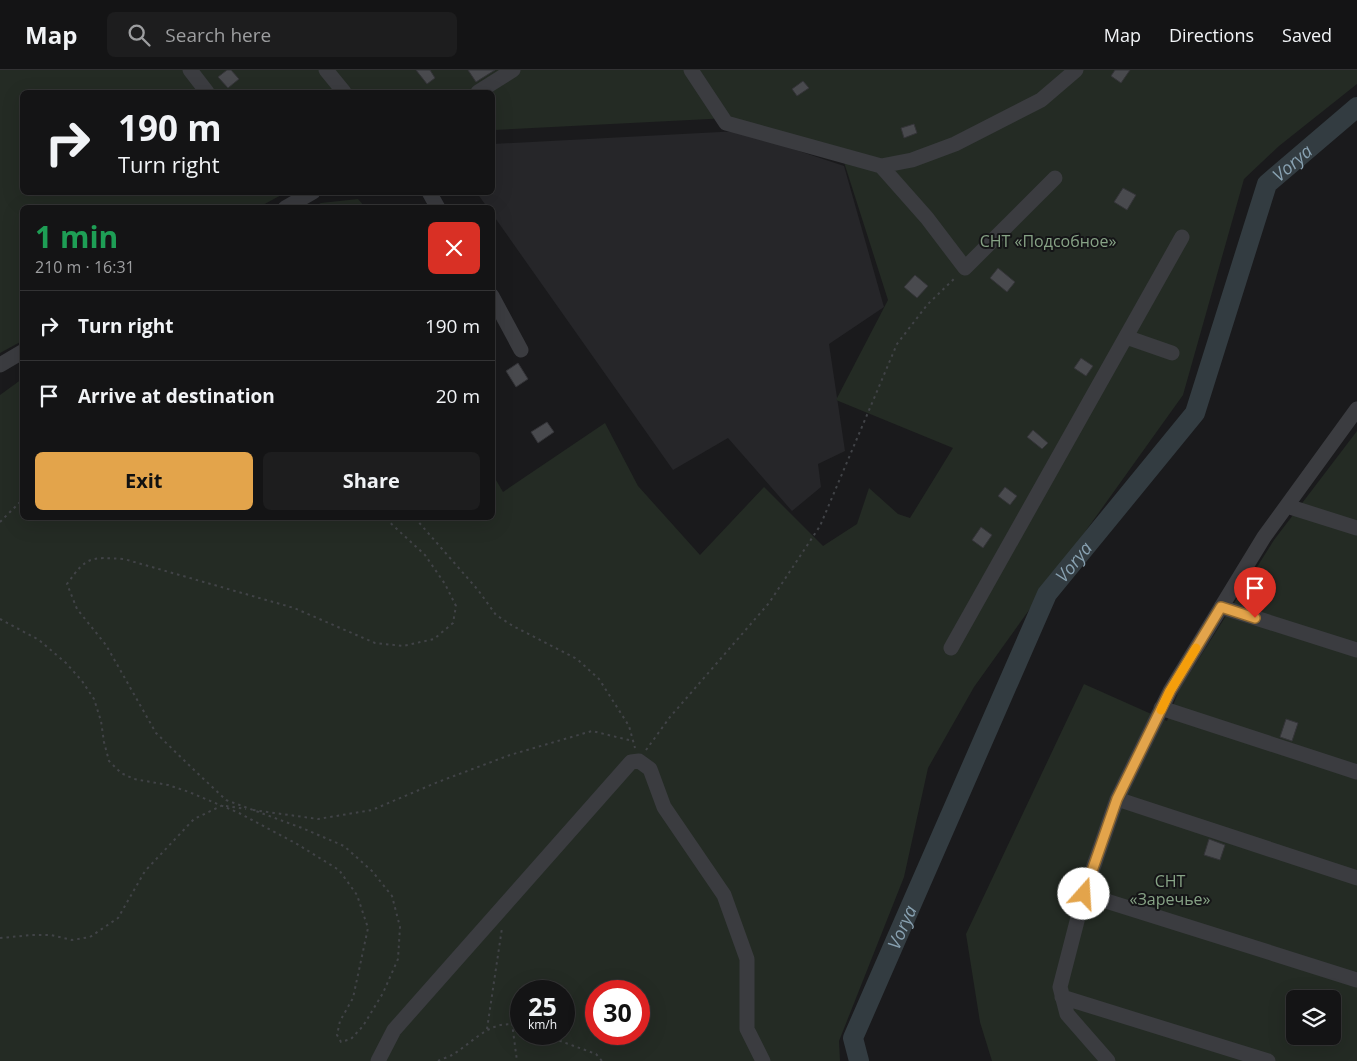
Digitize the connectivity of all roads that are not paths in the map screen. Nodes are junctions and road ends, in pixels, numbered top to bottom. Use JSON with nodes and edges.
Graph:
{"nodes":[{"id":1,"x":190,"y":70,"type":"edge"},
{"id":2,"x":326,"y":70,"type":"edge"},
{"id":3,"x":513,"y":70,"type":"edge"},
{"id":4,"x":691,"y":70,"type":"edge"},
{"id":5,"x":1076,"y":70,"type":"edge"},
{"id":6,"x":205,"y":90,"type":"edge"},
{"id":7,"x":342,"y":90,"type":"edge"},
{"id":8,"x":481,"y":90,"type":"edge"},
{"id":9,"x":881,"y":166,"type":"junction"},
{"id":10,"x":1055,"y":178,"type":"dead end"},
{"id":11,"x":308,"y":195,"type":"edge"},
{"id":12,"x":290,"y":205,"type":"edge"},
{"id":13,"x":1182,"y":237,"type":"dead end"},
{"id":14,"x":495,"y":301,"type":"edge"},
{"id":15,"x":1126,"y":337,"type":"junction"},
{"id":16,"x":522,"y":350,"type":"dead end"},
{"id":17,"x":20,"y":353,"type":"edge"},
{"id":18,"x":1172,"y":353,"type":"dead end"},
{"id":19,"x":0,"y":365,"type":"edge"},
{"id":20,"x":1357,"y":409,"type":"edge"},
{"id":21,"x":1287,"y":506,"type":"junction"},
{"id":22,"x":1357,"y":528,"type":"edge"},
{"id":23,"x":1221,"y":607,"type":"junction"},
{"id":24,"x":951,"y":648,"type":"dead end"},
{"id":25,"x":1357,"y":650,"type":"edge"},
{"id":26,"x":1161,"y":708,"type":"junction"},
{"id":27,"x":1357,"y":772,"type":"edge"},
{"id":28,"x":1117,"y":799,"type":"junction"},
{"id":29,"x":1357,"y":878,"type":"edge"},
{"id":30,"x":1084,"y":894,"type":"junction"},
{"id":31,"x":1357,"y":980,"type":"edge"},
{"id":32,"x":1062,"y":997,"type":"junction"},
{"id":33,"x":378,"y":1061,"type":"edge"},
{"id":34,"x":763,"y":1061,"type":"edge"},
{"id":35,"x":1108,"y":1061,"type":"edge"},
{"id":36,"x":1268,"y":1061,"type":"edge"}],
"edges":[{"from":1,"to":6,"type":"street"},
{"from":2,"to":7,"type":"street"},
{"from":3,"to":8,"type":"street"},
{"from":4,"to":9,"type":"street"},
{"from":5,"to":9,"type":"street"},
{"from":9,"to":10,"type":"street"},
{"from":11,"to":12,"type":"street"},
{"from":13,"to":15,"type":"street"},
{"from":14,"to":16,"type":"street"},
{"from":15,"to":18,"type":"street"},
{"from":15,"to":24,"type":"street"},
{"from":17,"to":19,"type":"street"},
{"from":20,"to":21,"type":"street"},
{"from":21,"to":22,"type":"street"},
{"from":21,"to":23,"type":"street"},
{"from":23,"to":25,"type":"street"},
{"from":23,"to":26,"type":"street"},
{"from":26,"to":27,"type":"street"},
{"from":26,"to":28,"type":"street"},
{"from":28,"to":29,"type":"street"},
{"from":28,"to":30,"type":"street"},
{"from":30,"to":31,"type":"street"},
{"from":30,"to":32,"type":"street"},
{"from":32,"to":35,"type":"street"},
{"from":32,"to":36,"type":"street"},
{"from":33,"to":34,"type":"street"}]}
